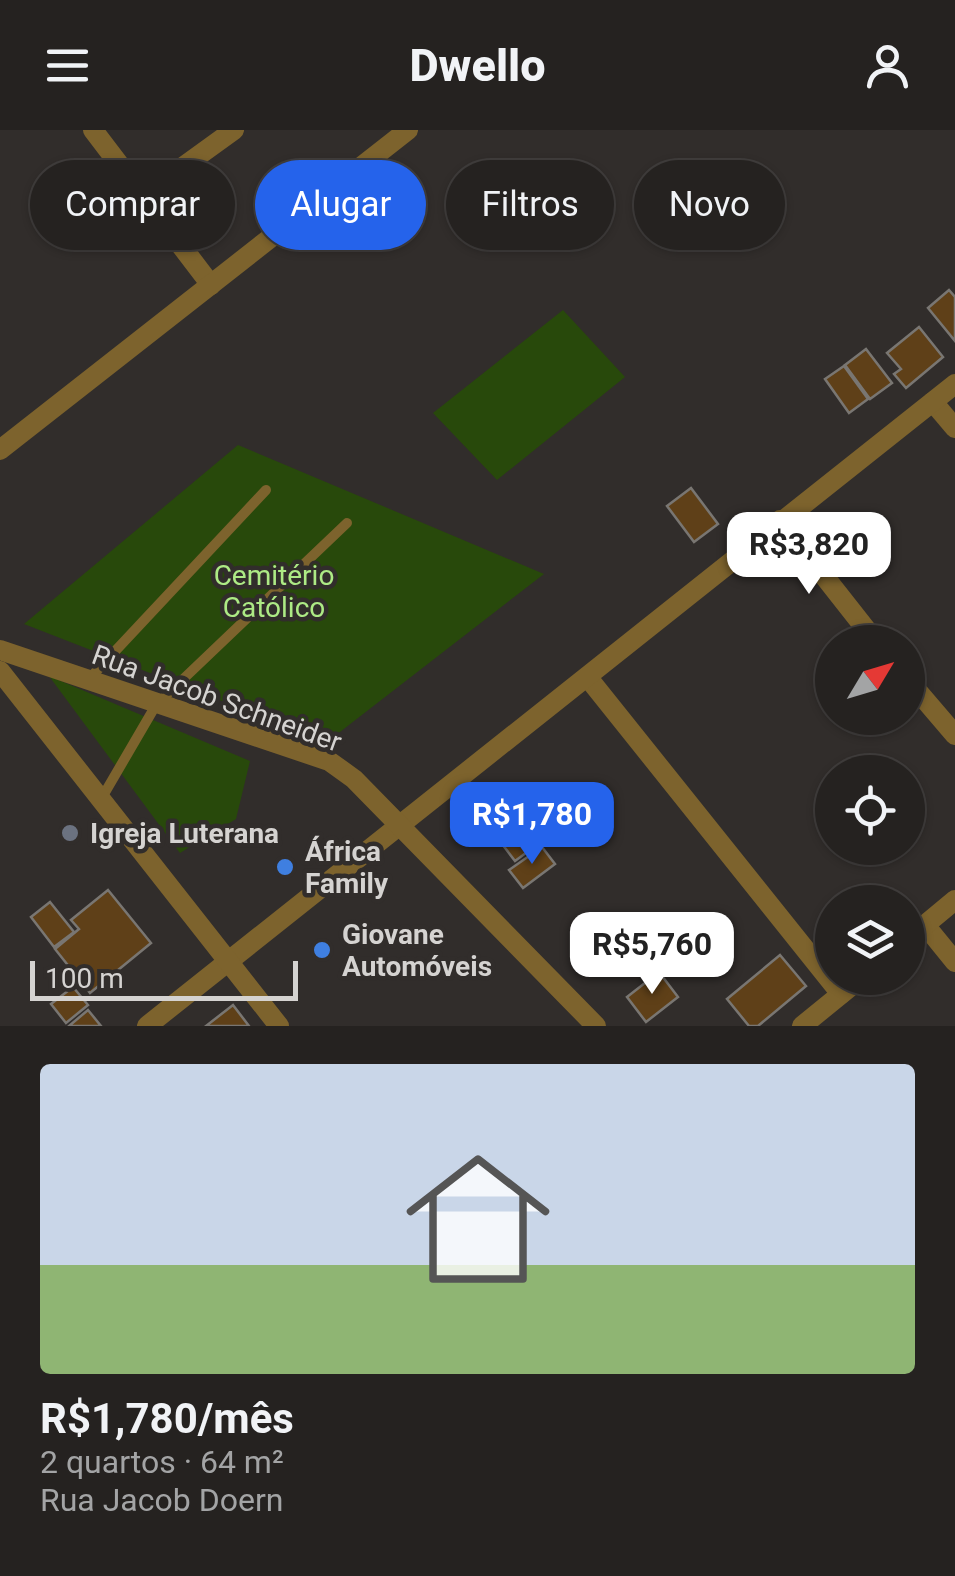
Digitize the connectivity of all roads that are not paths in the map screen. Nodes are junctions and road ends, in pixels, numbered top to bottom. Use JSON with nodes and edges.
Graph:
{"nodes":[{"id":1,"x":93,"y":130,"type":"edge"},
{"id":2,"x":234,"y":130,"type":"edge"},
{"id":3,"x":408,"y":130,"type":"edge"},
{"id":4,"x":117,"y":160,"type":"edge"},
{"id":5,"x":192,"y":160,"type":"edge"},
{"id":6,"x":185,"y":250,"type":"edge"},
{"id":7,"x":211,"y":284,"type":"junction"},
{"id":8,"x":955,"y":384,"type":"edge"},
{"id":9,"x":933,"y":402,"type":"junction"},
{"id":10,"x":955,"y":428,"type":"edge"},
{"id":11,"x":0,"y":450,"type":"edge"},
{"id":12,"x":266,"y":490,"type":"dead end"},
{"id":13,"x":780,"y":520,"type":"junction"},
{"id":14,"x":347,"y":523,"type":"dead end"},
{"id":15,"x":863,"y":625,"type":"edge"},
{"id":16,"x":0,"y":650,"type":"edge"},
{"id":17,"x":0,"y":671,"type":"edge"},
{"id":18,"x":588,"y":679,"type":"junction"},
{"id":19,"x":88,"y":681,"type":"junction"},
{"id":20,"x":925,"y":700,"type":"edge"},
{"id":21,"x":156,"y":705,"type":"junction"},
{"id":22,"x":955,"y":734,"type":"edge"},
{"id":23,"x":99,"y":802,"type":"junction"},
{"id":24,"x":398,"y":826,"type":"junction"},
{"id":25,"x":955,"y":900,"type":"edge"},
{"id":26,"x":925,"y":924,"type":"edge"},
{"id":27,"x":925,"y":926,"type":"edge"},
{"id":28,"x":227,"y":962,"type":"junction"},
{"id":29,"x":815,"y":962,"type":"edge"},
{"id":30,"x":955,"y":962,"type":"edge"},
{"id":31,"x":840,"y":995,"type":"edge"},
{"id":32,"x":147,"y":1026,"type":"edge"},
{"id":33,"x":279,"y":1026,"type":"edge"},
{"id":34,"x":596,"y":1026,"type":"edge"},
{"id":35,"x":802,"y":1026,"type":"edge"}],
"edges":[{"from":1,"to":4,"type":"street"},
{"from":2,"to":5,"type":"street"},
{"from":3,"to":7,"type":"street"},
{"from":6,"to":7,"type":"street"},
{"from":7,"to":11,"type":"street"},
{"from":8,"to":9,"type":"street"},
{"from":9,"to":10,"type":"street"},
{"from":9,"to":13,"type":"street"},
{"from":12,"to":19,"type":"lane"},
{"from":13,"to":15,"type":"street"},
{"from":13,"to":18,"type":"street"},
{"from":14,"to":21,"type":"lane"},
{"from":16,"to":19,"type":"street","name":"Rua Jacob Schneider"},
{"from":17,"to":23,"type":"street"},
{"from":18,"to":24,"type":"street"},
{"from":18,"to":29,"type":"street"},
{"from":19,"to":21,"type":"street","name":"Rua Jacob Schneider"},
{"from":20,"to":22,"type":"street"},
{"from":21,"to":23,"type":"lane"},
{"from":21,"to":24,"type":"street","name":"Rua Jacob Schneider"},
{"from":23,"to":28,"type":"street"},
{"from":24,"to":28,"type":"street"},
{"from":24,"to":34,"type":"street","name":"Rua Jacob Schneider"},
{"from":25,"to":26,"type":"street"},
{"from":27,"to":30,"type":"street"},
{"from":28,"to":32,"type":"street"},
{"from":28,"to":33,"type":"street"},
{"from":31,"to":35,"type":"street"}]}
